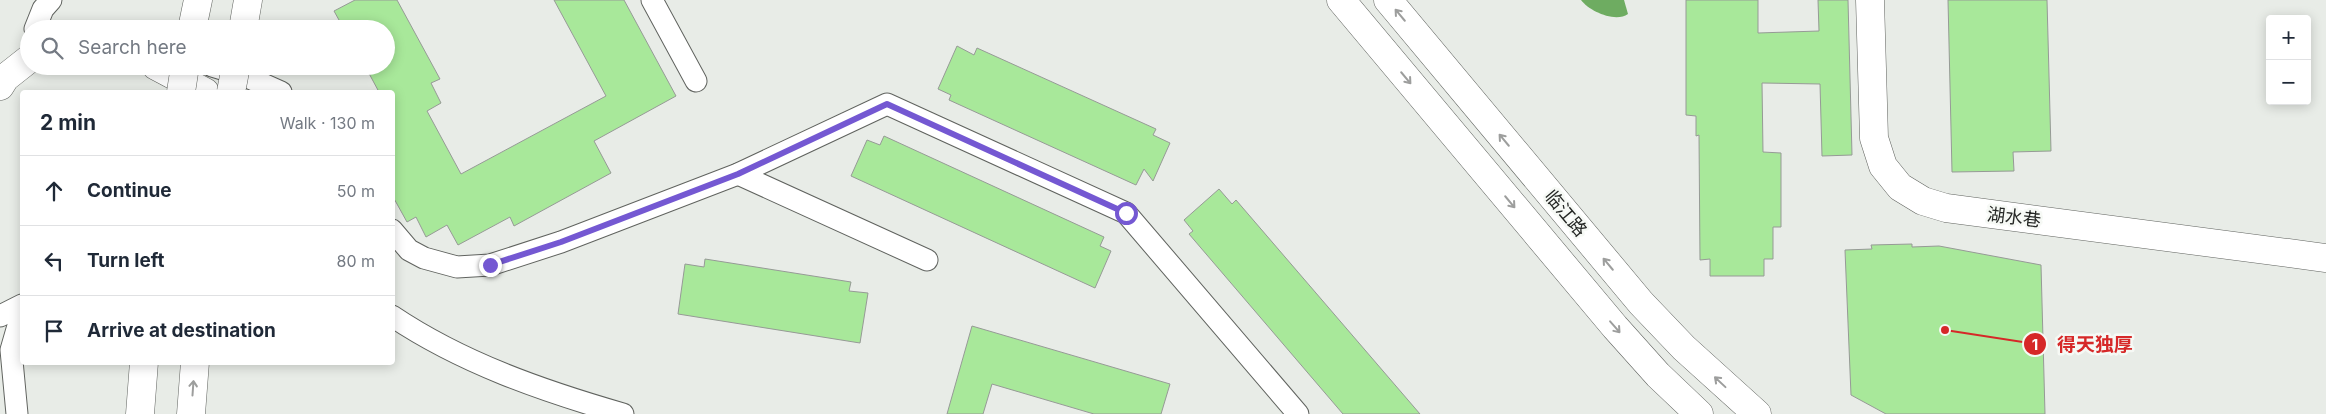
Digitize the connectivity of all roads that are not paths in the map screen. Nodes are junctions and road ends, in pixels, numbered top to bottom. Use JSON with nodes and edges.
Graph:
{"nodes":[{"id":1,"x":50,"y":0,"type":"edge"},
{"id":2,"x":198,"y":0,"type":"edge"},
{"id":3,"x":248,"y":0,"type":"edge"},
{"id":4,"x":652,"y":0,"type":"edge"},
{"id":5,"x":1341,"y":0,"type":"edge"},
{"id":6,"x":1388,"y":0,"type":"edge"},
{"id":7,"x":1870,"y":0,"type":"edge"},
{"id":8,"x":39,"y":20,"type":"edge"},
{"id":9,"x":194,"y":20,"type":"edge"},
{"id":10,"x":245,"y":20,"type":"edge"},
{"id":11,"x":20,"y":66,"type":"edge"},
{"id":12,"x":173,"y":75,"type":"edge"},
{"id":13,"x":183,"y":75,"type":"edge"},
{"id":14,"x":234,"y":75,"type":"edge"},
{"id":15,"x":242,"y":75,"type":"edge"},
{"id":16,"x":696,"y":81,"type":"dead end"},
{"id":17,"x":0,"y":86,"type":"edge"},
{"id":18,"x":180,"y":90,"type":"edge"},
{"id":19,"x":201,"y":90,"type":"edge"},
{"id":20,"x":231,"y":90,"type":"edge"},
{"id":21,"x":276,"y":90,"type":"edge"},
{"id":22,"x":738,"y":174,"type":"junction"},
{"id":23,"x":395,"y":234,"type":"edge"},
{"id":24,"x":2326,"y":258,"type":"edge"},
{"id":25,"x":927,"y":260,"type":"dead end"},
{"id":26,"x":20,"y":306,"type":"edge"},
{"id":27,"x":0,"y":316,"type":"edge"},
{"id":28,"x":20,"y":318,"type":"edge"},
{"id":29,"x":395,"y":318,"type":"edge"},
{"id":30,"x":144,"y":365,"type":"edge"},
{"id":31,"x":194,"y":365,"type":"edge"},
{"id":32,"x":17,"y":414,"type":"edge"},
{"id":33,"x":140,"y":414,"type":"edge"},
{"id":34,"x":191,"y":414,"type":"edge"},
{"id":35,"x":623,"y":414,"type":"edge"},
{"id":36,"x":1298,"y":414,"type":"edge"},
{"id":37,"x":1699,"y":414,"type":"edge"},
{"id":38,"x":1757,"y":414,"type":"edge"}],
"edges":[{"from":1,"to":8,"type":"lane"},
{"from":2,"to":9,"type":"main road"},
{"from":3,"to":10,"type":"main road"},
{"from":4,"to":16,"type":"lane"},
{"from":5,"to":37,"type":"main road","name":"临江路","one_way":true},
{"from":38,"to":6,"type":"main road","name":"临江路","one_way":true},
{"from":7,"to":24,"type":"main road","name":"湖水巷"},
{"from":11,"to":17,"type":"main road"},
{"from":12,"to":19,"type":"main road"},
{"from":13,"to":18,"type":"main road","bridge":true},
{"from":14,"to":20,"type":"main road","bridge":true},
{"from":15,"to":21,"type":"lane"},
{"from":22,"to":23,"type":"lane"},
{"from":22,"to":25,"type":"lane"},
{"from":22,"to":36,"type":"lane"},
{"from":26,"to":27,"type":"lane"},
{"from":28,"to":32,"type":"lane"},
{"from":29,"to":35,"type":"lane"},
{"from":30,"to":33,"type":"main road"},
{"from":34,"to":31,"type":"main road","one_way":true}]}
